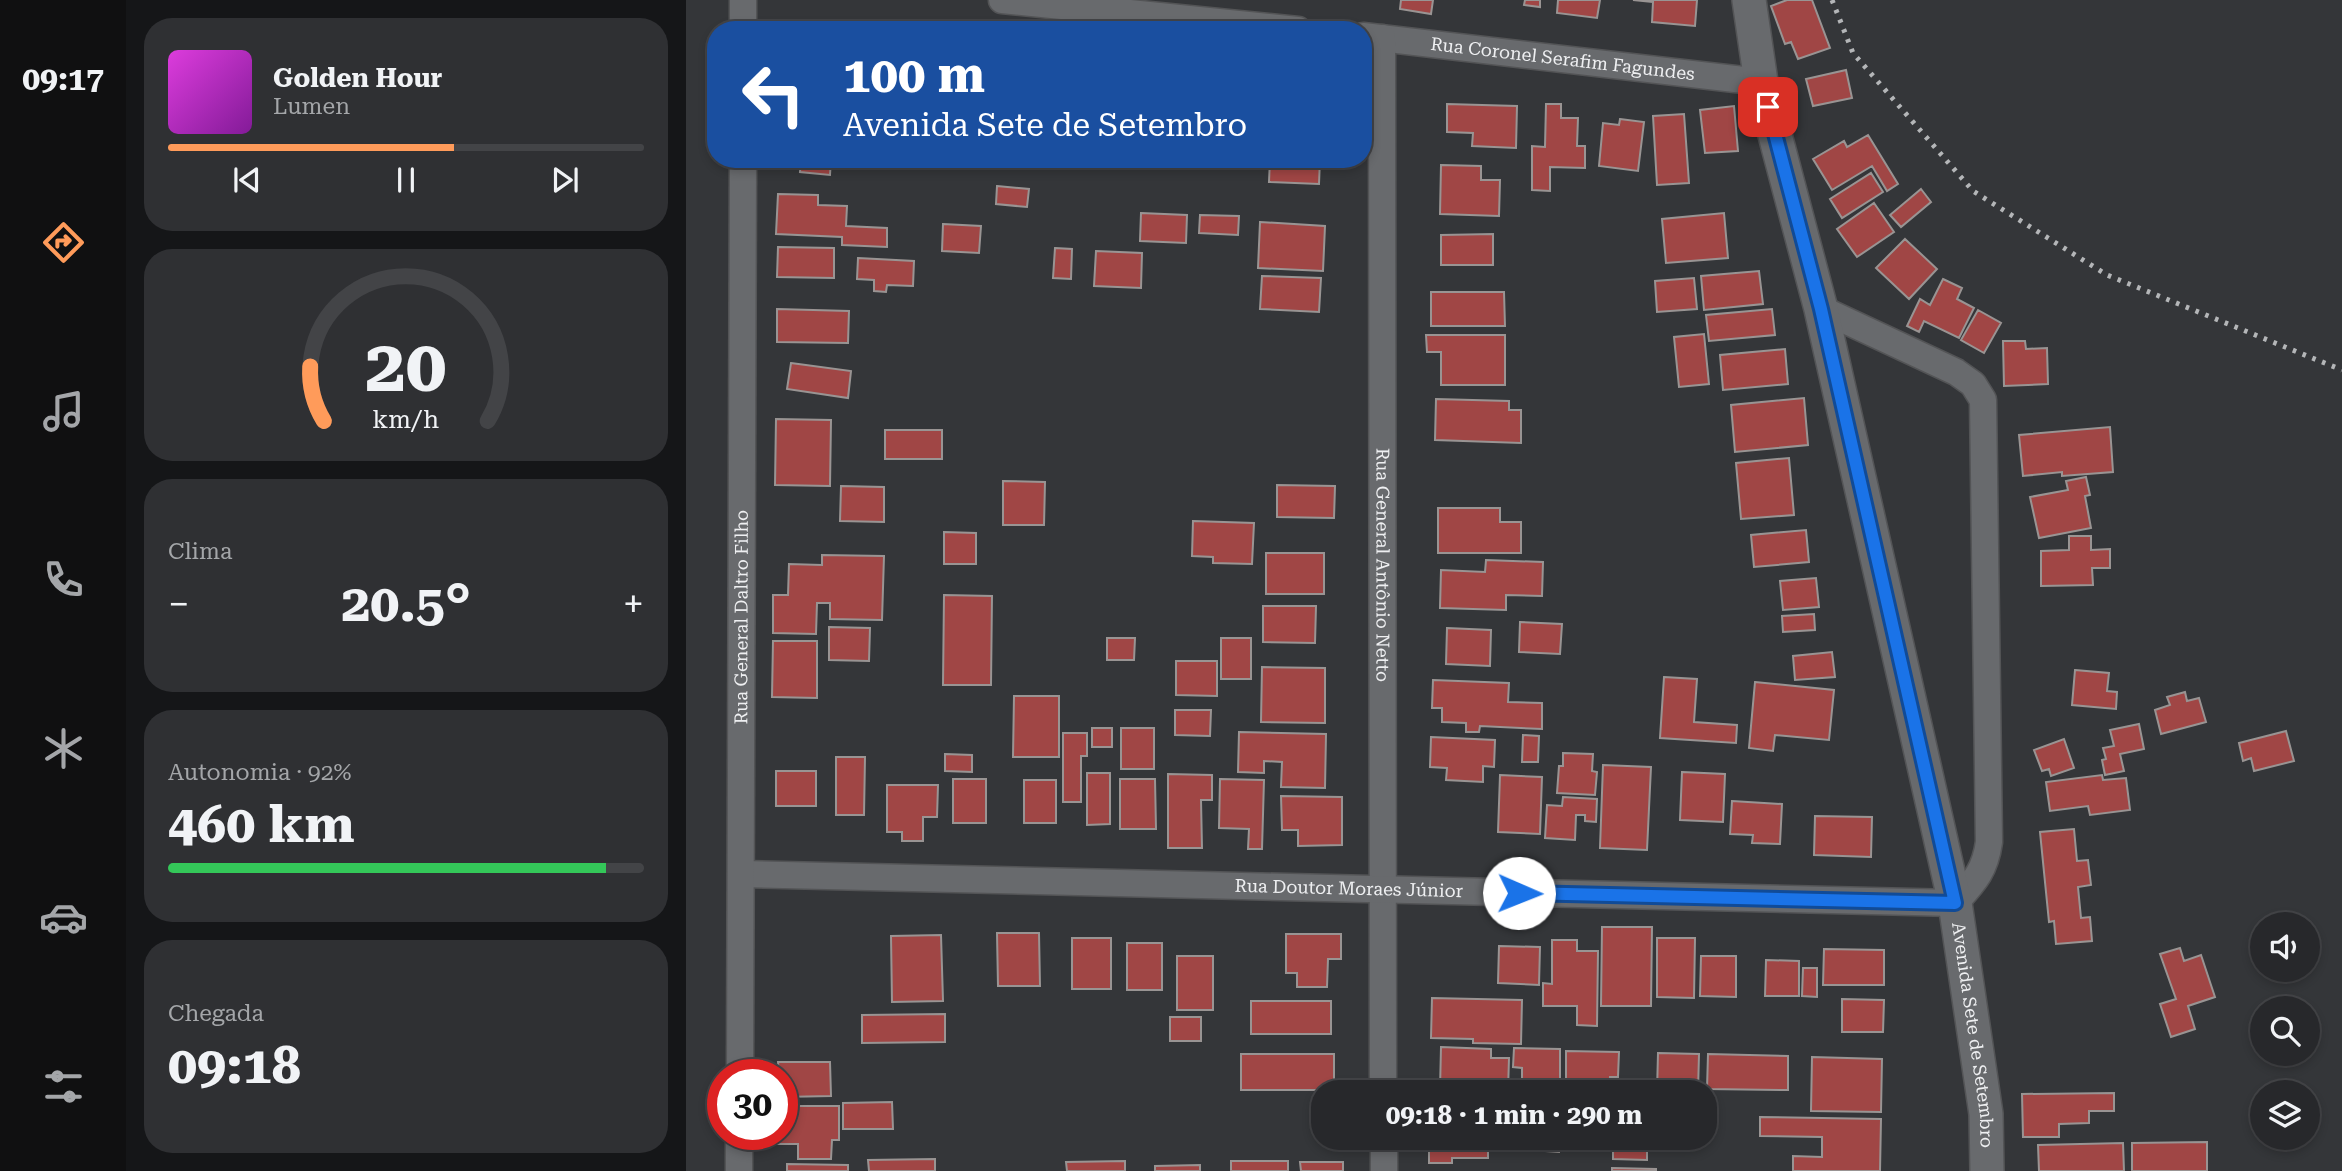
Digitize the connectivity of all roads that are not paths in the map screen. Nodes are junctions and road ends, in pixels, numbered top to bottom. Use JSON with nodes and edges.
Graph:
{"nodes":[{"id":1,"x":743,"y":0,"type":"edge"},
{"id":2,"x":1002,"y":0,"type":"edge"},
{"id":3,"x":1749,"y":0,"type":"edge"},
{"id":4,"x":743,"y":21,"type":"edge"},
{"id":5,"x":1209,"y":21,"type":"edge"},
{"id":6,"x":1372,"y":37,"type":"edge"},
{"id":7,"x":1761,"y":82,"type":"junction"},
{"id":8,"x":743,"y":168,"type":"edge"},
{"id":9,"x":1821,"y":309,"type":"junction"},
{"id":10,"x":742,"y":874,"type":"junction"},
{"id":11,"x":1382,"y":889,"type":"junction"},
{"id":12,"x":1955,"y":903,"type":"junction"},
{"id":13,"x":740,"y":1059,"type":"edge"},
{"id":14,"x":1383,"y":1080,"type":"edge"},
{"id":15,"x":739,"y":1150,"type":"edge"},
{"id":16,"x":1384,"y":1150,"type":"edge"},
{"id":17,"x":739,"y":1171,"type":"edge"},
{"id":18,"x":1384,"y":1171,"type":"edge"},
{"id":19,"x":1987,"y":1171,"type":"edge"}],
"edges":[{"from":1,"to":4,"type":"street"},
{"from":2,"to":5,"type":"street"},
{"from":3,"to":7,"type":"street","name":"Avenida Sete de Setembro"},
{"from":6,"to":7,"type":"street","name":"Rua Coronel Serafim Fagundes"},
{"from":6,"to":11,"type":"street","name":"Rua General Antônio Netto"},
{"from":7,"to":9,"type":"street","name":"Avenida Sete de Setembro"},
{"from":8,"to":10,"type":"street","name":"Rua General Daltro Filho"},
{"from":9,"to":12,"type":"street","name":"Avenida Sete de Setembro"},
{"from":9,"to":12,"type":"street"},
{"from":10,"to":11,"type":"street","name":"Rua Doutor Moraes Júnior"},
{"from":10,"to":13,"type":"street","name":"Rua General Daltro Filho"},
{"from":11,"to":12,"type":"street","name":"Rua Doutor Moraes Júnior"},
{"from":11,"to":14,"type":"street","name":"Rua General Antônio Netto"},
{"from":12,"to":19,"type":"street","name":"Avenida Sete de Setembro"},
{"from":15,"to":17,"type":"street"},
{"from":16,"to":18,"type":"street"}]}
